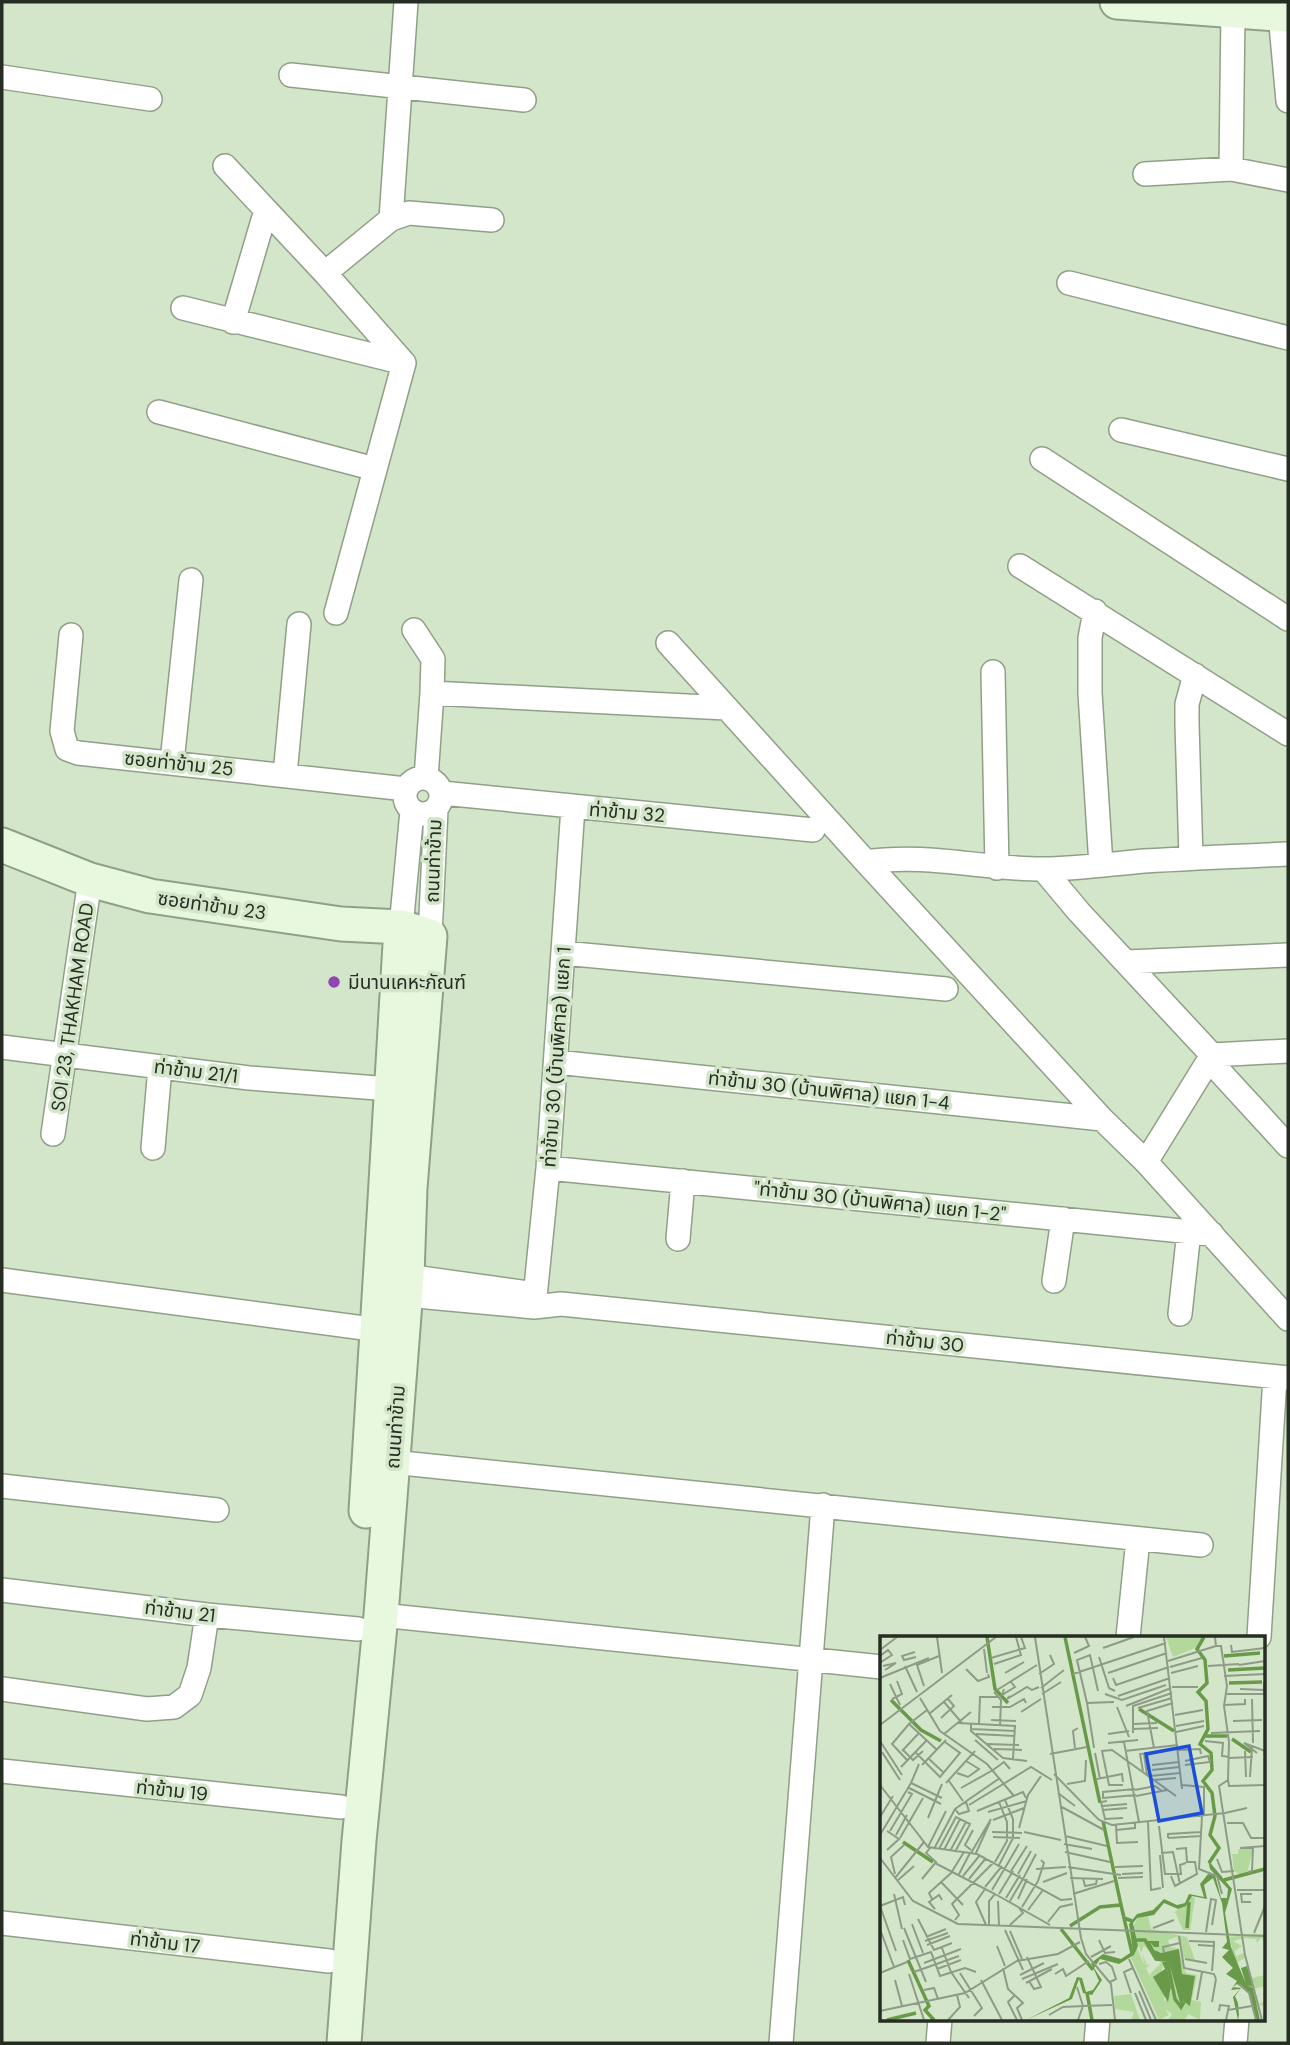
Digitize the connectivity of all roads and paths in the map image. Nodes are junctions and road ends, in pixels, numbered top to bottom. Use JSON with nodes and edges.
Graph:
{"nodes":[{"id":1,"x":406,"y":2,"type":"edge"},
{"id":2,"x":1117,"y":2,"type":"edge"},
{"id":3,"x":1233,"y":11,"type":"junction"},
{"id":4,"x":1284,"y":15,"type":"edge"},
{"id":5,"x":291,"y":75,"type":"dead end"},
{"id":6,"x":2,"y":76,"type":"edge"},
{"id":7,"x":401,"y":87,"type":"junction"},
{"id":8,"x":150,"y":99,"type":"dead end"},
{"id":9,"x":524,"y":100,"type":"dead end"},
{"id":10,"x":1288,"y":101,"type":"edge"},
{"id":11,"x":225,"y":166,"type":"dead end"},
{"id":12,"x":1231,"y":169,"type":"junction"},
{"id":13,"x":1145,"y":174,"type":"dead end"},
{"id":14,"x":1288,"y":180,"type":"edge"},
{"id":15,"x":266,"y":210,"type":"junction"},
{"id":16,"x":391,"y":219,"type":"junction"},
{"id":17,"x":492,"y":220,"type":"dead end"},
{"id":18,"x":325,"y":273,"type":"junction"},
{"id":19,"x":1069,"y":283,"type":"dead end"},
{"id":20,"x":183,"y":309,"type":"dead end"},
{"id":21,"x":233,"y":322,"type":"junction"},
{"id":22,"x":1288,"y":338,"type":"edge"},
{"id":23,"x":404,"y":363,"type":"junction"},
{"id":24,"x":159,"y":412,"type":"dead end"},
{"id":25,"x":1121,"y":430,"type":"dead end"},
{"id":26,"x":1042,"y":459,"type":"dead end"},
{"id":27,"x":1288,"y":469,"type":"edge"},
{"id":28,"x":375,"y":470,"type":"junction"},
{"id":29,"x":1020,"y":566,"type":"dead end"},
{"id":30,"x":191,"y":580,"type":"dead end"},
{"id":31,"x":1095,"y":611,"type":"junction"},
{"id":32,"x":336,"y":613,"type":"dead end"},
{"id":33,"x":1288,"y":619,"type":"edge"},
{"id":34,"x":299,"y":624,"type":"dead end"},
{"id":35,"x":414,"y":630,"type":"dead end"},
{"id":36,"x":71,"y":635,"type":"dead end"},
{"id":37,"x":668,"y":643,"type":"dead end"},
{"id":38,"x":993,"y":672,"type":"dead end"},
{"id":39,"x":1195,"y":675,"type":"junction"},
{"id":40,"x":432,"y":693,"type":"junction"},
{"id":41,"x":726,"y":708,"type":"junction"},
{"id":42,"x":1288,"y":734,"type":"edge"},
{"id":43,"x":172,"y":762,"type":"junction"},
{"id":44,"x":285,"y":775,"type":"junction"},
{"id":45,"x":434,"y":794,"type":"junction"},
{"id":46,"x":409,"y":800,"type":"junction"},
{"id":47,"x":573,"y":807,"type":"junction"},
{"id":48,"x":813,"y":830,"type":"dead end"},
{"id":49,"x":2,"y":845,"type":"edge"},
{"id":50,"x":1288,"y":854,"type":"edge"},
{"id":51,"x":1191,"y":858,"type":"junction"},
{"id":52,"x":866,"y":862,"type":"junction"},
{"id":53,"x":1101,"y":865,"type":"junction"},
{"id":54,"x":997,"y":867,"type":"junction"},
{"id":55,"x":1044,"y":869,"type":"junction"},
{"id":56,"x":90,"y":880,"type":"junction"},
{"id":57,"x":415,"y":931,"type":"junction"},
{"id":58,"x":563,"y":953,"type":"junction"},
{"id":59,"x":1288,"y":956,"type":"edge"},
{"id":60,"x":1126,"y":962,"type":"junction"},
{"id":61,"x":946,"y":989,"type":"dead end"},
{"id":62,"x":2,"y":1047,"type":"edge"},
{"id":63,"x":1288,"y":1051,"type":"edge"},
{"id":64,"x":65,"y":1056,"type":"junction"},
{"id":65,"x":1211,"y":1058,"type":"junction"},
{"id":66,"x":556,"y":1062,"type":"junction"},
{"id":67,"x":160,"y":1067,"type":"junction"},
{"id":68,"x":390,"y":1089,"type":"junction"},
{"id":69,"x":1102,"y":1119,"type":"junction"},
{"id":70,"x":53,"y":1134,"type":"dead end"},
{"id":71,"x":1288,"y":1146,"type":"edge"},
{"id":72,"x":153,"y":1148,"type":"dead end"},
{"id":73,"x":1146,"y":1162,"type":"junction"},
{"id":74,"x":548,"y":1168,"type":"junction"},
{"id":75,"x":683,"y":1181,"type":"junction"},
{"id":76,"x":1063,"y":1219,"type":"junction"},
{"id":77,"x":1189,"y":1231,"type":"junction"},
{"id":78,"x":1212,"y":1234,"type":"junction"},
{"id":79,"x":678,"y":1239,"type":"dead end"},
{"id":80,"x":2,"y":1280,"type":"edge"},
{"id":81,"x":1054,"y":1281,"type":"dead end"},
{"id":82,"x":406,"y":1285,"type":"junction"},
{"id":83,"x":535,"y":1301,"type":"junction"},
{"id":84,"x":1180,"y":1314,"type":"dead end"},
{"id":85,"x":1288,"y":1319,"type":"edge"},
{"id":86,"x":379,"y":1330,"type":"junction"},
{"id":87,"x":1282,"y":1377,"type":"edge"},
{"id":88,"x":393,"y":1462,"type":"junction"},
{"id":89,"x":2,"y":1486,"type":"edge"},
{"id":90,"x":823,"y":1505,"type":"junction"},
{"id":91,"x":217,"y":1510,"type":"dead end"},
{"id":92,"x":1138,"y":1539,"type":"junction"},
{"id":93,"x":1201,"y":1545,"type":"dead end"},
{"id":94,"x":2,"y":1590,"type":"edge"},
{"id":95,"x":207,"y":1615,"type":"junction"},
{"id":96,"x":369,"y":1622,"type":"junction"},
{"id":97,"x":1128,"y":1636,"type":"edge"},
{"id":98,"x":1259,"y":1636,"type":"edge"},
{"id":99,"x":812,"y":1661,"type":"junction"},
{"id":100,"x":880,"y":1667,"type":"edge"},
{"id":101,"x":2,"y":1689,"type":"edge"},
{"id":102,"x":2,"y":1771,"type":"edge"},
{"id":103,"x":341,"y":1807,"type":"junction"},
{"id":104,"x":2,"y":1923,"type":"edge"},
{"id":105,"x":329,"y":1961,"type":"junction"},
{"id":106,"x":940,"y":2021,"type":"edge"},
{"id":107,"x":1098,"y":2021,"type":"edge"},
{"id":108,"x":1237,"y":2021,"type":"edge"},
{"id":109,"x":322,"y":2043,"type":"edge"},
{"id":110,"x":344,"y":2043,"type":"edge"},
{"id":111,"x":781,"y":2043,"type":"edge"},
{"id":112,"x":938,"y":2043,"type":"edge"},
{"id":113,"x":1096,"y":2043,"type":"edge"},
{"id":114,"x":1235,"y":2043,"type":"edge"}],
"edges":[{"from":1,"to":7,"type":"street"},
{"from":2,"to":3,"type":"street"},
{"from":3,"to":4,"type":"street"},
{"from":3,"to":12,"type":"street"},
{"from":4,"to":10,"type":"street"},
{"from":5,"to":7,"type":"street"},
{"from":6,"to":8,"type":"street"},
{"from":7,"to":9,"type":"street"},
{"from":7,"to":16,"type":"street"},
{"from":11,"to":15,"type":"street"},
{"from":12,"to":13,"type":"street"},
{"from":12,"to":14,"type":"street"},
{"from":15,"to":18,"type":"street"},
{"from":15,"to":21,"type":"street"},
{"from":16,"to":17,"type":"street"},
{"from":16,"to":18,"type":"street"},
{"from":18,"to":23,"type":"street"},
{"from":19,"to":22,"type":"street"},
{"from":20,"to":21,"type":"street"},
{"from":21,"to":23,"type":"street"},
{"from":23,"to":28,"type":"street"},
{"from":24,"to":28,"type":"street"},
{"from":25,"to":27,"type":"street"},
{"from":26,"to":33,"type":"street"},
{"from":28,"to":32,"type":"street"},
{"from":29,"to":31,"type":"street"},
{"from":30,"to":43,"type":"street"},
{"from":31,"to":39,"type":"street"},
{"from":31,"to":53,"type":"street"},
{"from":34,"to":44,"type":"street"},
{"from":35,"to":40,"type":"street","name":"ถนนท่าข้าม"},
{"from":36,"to":43,"type":"street","name":"ซอยท่าข้าม 25"},
{"from":37,"to":41,"type":"street"},
{"from":38,"to":54,"type":"street"},
{"from":39,"to":42,"type":"street"},
{"from":39,"to":51,"type":"street"},
{"from":40,"to":41,"type":"street"},
{"from":40,"to":45,"type":"street","name":"ถนนท่าข้าม"},
{"from":41,"to":52,"type":"street"},
{"from":43,"to":44,"type":"street","name":"ซอยท่าข้าม 25"},
{"from":44,"to":46,"type":"street","name":"ซอยท่าข้าม 25"},
{"from":45,"to":46,"type":"street","name":"ท่าข้าม 32"},
{"from":45,"to":46,"type":"street"},
{"from":45,"to":47,"type":"street","name":"ท่าข้าม 32"},
{"from":45,"to":57,"type":"street","name":"ถนนท่าข้าม"},
{"from":46,"to":57,"type":"street","name":"ถนนท่าข้าม"},
{"from":47,"to":48,"type":"street","name":"ท่าข้าม 32"},
{"from":47,"to":58,"type":"street","name":"ท่าข้าม 30 (บ้านพิศาล) แยก 1"},
{"from":49,"to":56,"type":"street","name":"ซอยท่าข้าม 23"},
{"from":50,"to":51,"type":"street"},
{"from":51,"to":53,"type":"street"},
{"from":52,"to":54,"type":"street"},
{"from":52,"to":69,"type":"street"},
{"from":53,"to":55,"type":"street"},
{"from":54,"to":55,"type":"street"},
{"from":55,"to":60,"type":"street"},
{"from":56,"to":57,"type":"street","name":"ซอยท่าข้าม 23"},
{"from":56,"to":64,"type":"street","name":"SOI 23, THAKHAM ROAD"},
{"from":57,"to":68,"type":"street","name":"ถนนท่าข้าม"},
{"from":57,"to":82,"type":"street","name":"ถนนท่าข้าม"},
{"from":58,"to":61,"type":"street"},
{"from":58,"to":66,"type":"street","name":"ท่าข้าม 30 (บ้านพิศาล) แยก 1"},
{"from":59,"to":60,"type":"street"},
{"from":60,"to":65,"type":"street"},
{"from":62,"to":64,"type":"street","name":"ท่าข้าม 21/1"},
{"from":63,"to":65,"type":"street"},
{"from":64,"to":67,"type":"street","name":"ท่าข้าม 21/1"},
{"from":64,"to":70,"type":"street","name":"SOI 23, THAKHAM ROAD"},
{"from":65,"to":71,"type":"street"},
{"from":65,"to":73,"type":"street"},
{"from":66,"to":69,"type":"street","name":"ท่าข้าม 30 (บ้านพิศาล) แยก 1-4"},
{"from":66,"to":74,"type":"street","name":"ท่าข้าม 30 (บ้านพิศาล) แยก 1"},
{"from":67,"to":68,"type":"street","name":"ท่าข้าม 21/1"},
{"from":67,"to":72,"type":"street"},
{"from":68,"to":86,"type":"street","name":"ถนนท่าข้าม"},
{"from":69,"to":73,"type":"street"},
{"from":73,"to":78,"type":"street"},
{"from":74,"to":75,"type":"street","name":"\"ท่าข้าม 30 (บ้านพิศาล) แยก 1-2\""},
{"from":74,"to":83,"type":"street","name":"ท่าข้าม 30 (บ้านพิศาล) แยก 1"},
{"from":75,"to":76,"type":"street","name":"\"ท่าข้าม 30 (บ้านพิศาล) แยก 1-2\""},
{"from":75,"to":79,"type":"street"},
{"from":76,"to":77,"type":"street","name":"\"ท่าข้าม 30 (บ้านพิศาล) แยก 1-2\""},
{"from":76,"to":81,"type":"street"},
{"from":77,"to":78,"type":"street","name":"\"ท่าข้าม 30 (บ้านพิศาล) แยก 1-2\""},
{"from":77,"to":84,"type":"street"},
{"from":78,"to":85,"type":"street"},
{"from":80,"to":86,"type":"street"},
{"from":82,"to":83,"type":"street","name":"ท่าข้าม 30"},
{"from":82,"to":88,"type":"street","name":"ถนนท่าข้าม"},
{"from":83,"to":87,"type":"street","name":"ท่าข้าม 30"},
{"from":86,"to":96,"type":"street","name":"ถนนท่าข้าม"},
{"from":87,"to":98,"type":"street"},
{"from":88,"to":90,"type":"street"},
{"from":88,"to":96,"type":"street","name":"ถนนท่าข้าม"},
{"from":89,"to":91,"type":"street"},
{"from":90,"to":92,"type":"street"},
{"from":90,"to":99,"type":"street"},
{"from":92,"to":93,"type":"street"},
{"from":92,"to":97,"type":"street"},
{"from":94,"to":95,"type":"street","name":"ท่าข้าม 21"},
{"from":95,"to":96,"type":"street","name":"ท่าข้าม 21"},
{"from":95,"to":101,"type":"street"},
{"from":96,"to":99,"type":"street","name":"ท่าข้าม 21"},
{"from":96,"to":103,"type":"street","name":"ถนนท่าข้าม"},
{"from":96,"to":110,"type":"street","name":"ถนนท่าข้าม"},
{"from":99,"to":100,"type":"street","name":"ท่าข้าม 21"},
{"from":99,"to":111,"type":"street"},
{"from":102,"to":103,"type":"street","name":"ท่าข้าม 19"},
{"from":103,"to":105,"type":"street","name":"ถนนท่าข้าม"},
{"from":104,"to":105,"type":"street","name":"ท่าข้าม 17"},
{"from":105,"to":109,"type":"street","name":"ถนนท่าข้าม"},
{"from":106,"to":112,"type":"street"},
{"from":107,"to":113,"type":"street"},
{"from":108,"to":114,"type":"street"}]}
